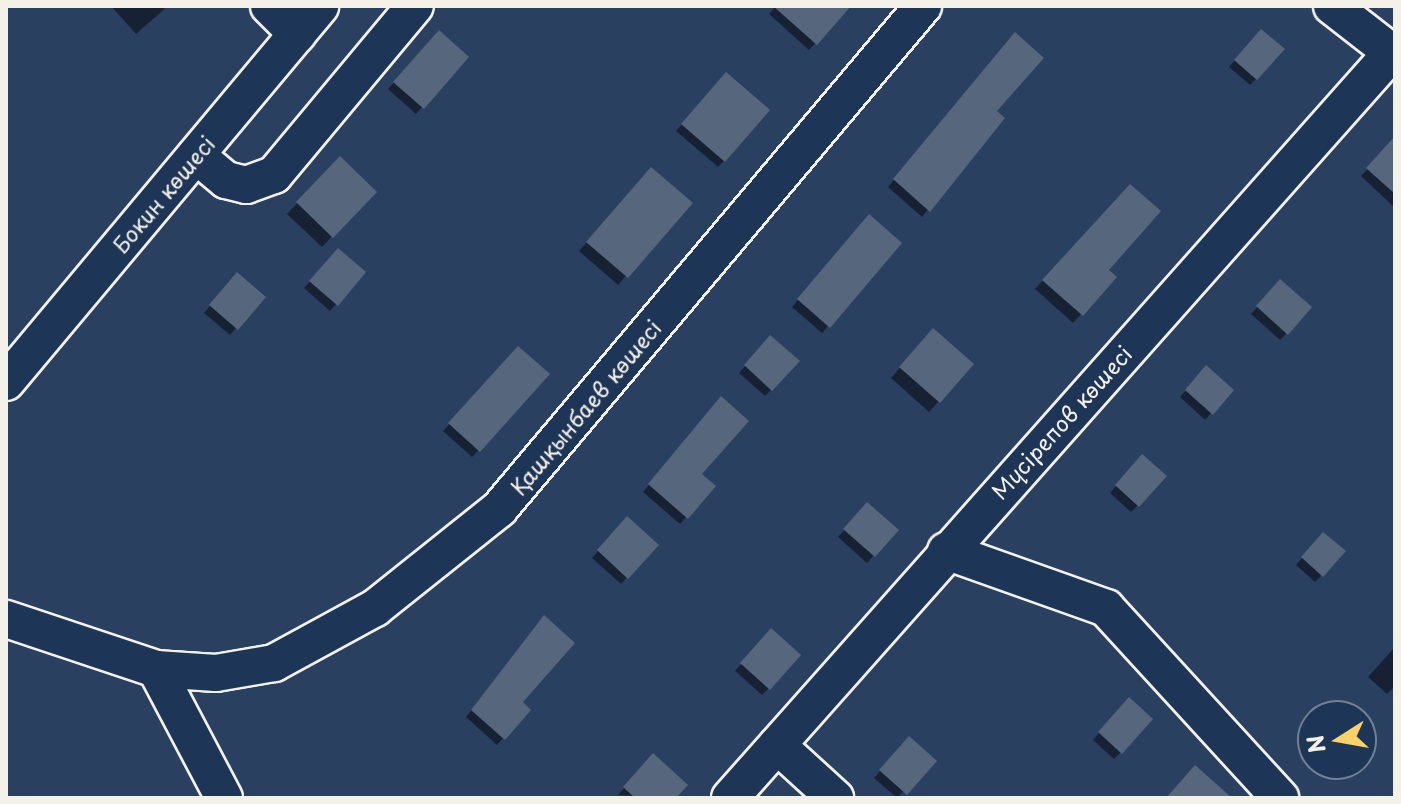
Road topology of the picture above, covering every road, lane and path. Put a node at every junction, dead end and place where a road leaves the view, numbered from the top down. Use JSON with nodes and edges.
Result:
{"nodes":[{"id":1,"x":269,"y":6,"type":"edge"},
{"id":2,"x":320,"y":6,"type":"edge"},
{"id":3,"x":415,"y":6,"type":"edge"},
{"id":4,"x":923,"y":6,"type":"edge"},
{"id":5,"x":1332,"y":6,"type":"edge"},
{"id":6,"x":297,"y":34,"type":"junction"},
{"id":7,"x":1394,"y":52,"type":"edge"},
{"id":8,"x":196,"y":155,"type":"junction"},
{"id":9,"x":6,"y":382,"type":"edge"},
{"id":10,"x":946,"y":551,"type":"junction"},
{"id":11,"x":6,"y":619,"type":"edge"},
{"id":12,"x":156,"y":669,"type":"junction"},
{"id":13,"x":777,"y":745,"type":"junction"},
{"id":14,"x":224,"y":798,"type":"edge"},
{"id":15,"x":730,"y":798,"type":"edge"},
{"id":16,"x":835,"y":798,"type":"edge"},
{"id":17,"x":1280,"y":798,"type":"edge"}],
"edges":[{"from":1,"to":6,"type":"street"},
{"from":2,"to":6,"type":"street","name":"Бокин көшесі"},
{"from":3,"to":8,"type":"street"},
{"from":4,"to":12,"type":"street","name":"Қашқынбаев көшесі"},
{"from":5,"to":7,"type":"street"},
{"from":6,"to":8,"type":"street","name":"Бокин көшесі"},
{"from":7,"to":10,"type":"street","name":"Мүсірепов көшесі"},
{"from":8,"to":9,"type":"street","name":"Бокин көшесі"},
{"from":10,"to":13,"type":"street","name":"Мүсірепов көшесі"},
{"from":10,"to":17,"type":"street"},
{"from":11,"to":12,"type":"street","name":"Қашқынбаев көшесі"},
{"from":12,"to":14,"type":"street"},
{"from":13,"to":15,"type":"street","name":"Мүсірепов көшесі"},
{"from":13,"to":16,"type":"street"}]}
